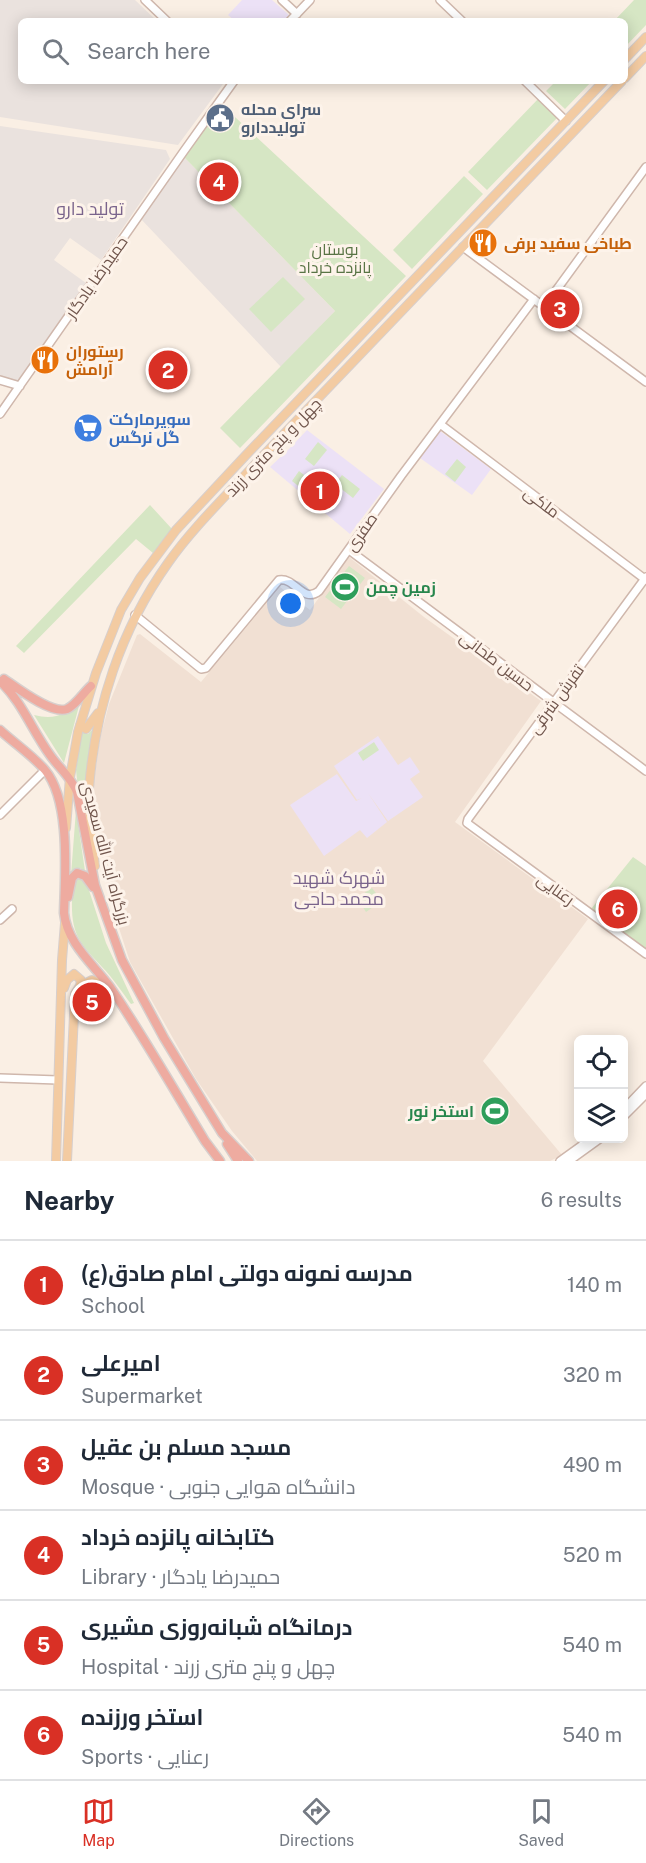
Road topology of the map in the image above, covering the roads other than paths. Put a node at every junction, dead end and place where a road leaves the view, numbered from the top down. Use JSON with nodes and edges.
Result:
{"nodes":[{"id":1,"x":144,"y":0,"type":"edge"},
{"id":2,"x":282,"y":0,"type":"edge"},
{"id":3,"x":310,"y":0,"type":"edge"},
{"id":4,"x":440,"y":0,"type":"edge"},
{"id":5,"x":297,"y":14,"type":"junction"},
{"id":6,"x":164,"y":18,"type":"edge"},
{"id":7,"x":293,"y":18,"type":"edge"},
{"id":8,"x":459,"y":18,"type":"edge"},
{"id":9,"x":646,"y":37,"type":"edge"},
{"id":10,"x":628,"y":56,"type":"edge"},
{"id":11,"x":646,"y":56,"type":"edge"},
{"id":12,"x":628,"y":75,"type":"edge"},
{"id":13,"x":231,"y":84,"type":"edge"},
{"id":14,"x":528,"y":84,"type":"edge"},
{"id":15,"x":601,"y":84,"type":"edge"},
{"id":16,"x":619,"y":84,"type":"edge"},
{"id":17,"x":566,"y":121,"type":"junction"},
{"id":18,"x":646,"y":167,"type":"edge"},
{"id":19,"x":478,"y":213,"type":"junction"},
{"id":20,"x":488,"y":222,"type":"junction"},
{"id":21,"x":453,"y":240,"type":"junction"},
{"id":22,"x":464,"y":247,"type":"junction"},
{"id":23,"x":426,"y":267,"type":"junction"},
{"id":24,"x":433,"y":279,"type":"junction"},
{"id":25,"x":534,"y":299,"type":"junction"},
{"id":26,"x":544,"y":307,"type":"junction"},
{"id":27,"x":645,"y":378,"type":"edge"},
{"id":28,"x":0,"y":380,"type":"edge"},
{"id":29,"x":20,"y":386,"type":"junction"},
{"id":30,"x":0,"y":414,"type":"edge"},
{"id":31,"x":440,"y":424,"type":"junction"},
{"id":32,"x":349,"y":550,"type":"junction"},
{"id":33,"x":645,"y":579,"type":"edge"},
{"id":34,"x":135,"y":615,"type":"junction"},
{"id":35,"x":0,"y":679,"type":"edge"},
{"id":36,"x":91,"y":686,"type":"junction"},
{"id":37,"x":554,"y":703,"type":"junction"},
{"id":38,"x":103,"y":704,"type":"junction"},
{"id":39,"x":80,"y":725,"type":"junction"},
{"id":40,"x":0,"y":730,"type":"edge"},
{"id":41,"x":45,"y":770,"type":"junction"},
{"id":42,"x":646,"y":771,"type":"edge"},
{"id":43,"x":70,"y":777,"type":"junction"},
{"id":44,"x":0,"y":815,"type":"edge"},
{"id":45,"x":467,"y":823,"type":"joint"},
{"id":46,"x":65,"y":842,"type":"junction"},
{"id":47,"x":98,"y":895,"type":"junction"},
{"id":48,"x":12,"y":909,"type":"dead end"},
{"id":49,"x":64,"y":918,"type":"junction"},
{"id":50,"x":0,"y":920,"type":"edge"},
{"id":51,"x":646,"y":954,"type":"edge"},
{"id":52,"x":80,"y":986,"type":"junction"},
{"id":53,"x":109,"y":987,"type":"junction"},
{"id":54,"x":62,"y":1005,"type":"junction"},
{"id":55,"x":0,"y":1078,"type":"edge"},
{"id":56,"x":58,"y":1080,"type":"junction"},
{"id":57,"x":646,"y":1086,"type":"edge"},
{"id":58,"x":646,"y":1094,"type":"edge"},
{"id":59,"x":637,"y":1099,"type":"junction"},
{"id":60,"x":628,"y":1106,"type":"edge"},
{"id":61,"x":628,"y":1111,"type":"edge"},
{"id":62,"x":222,"y":1133,"type":"junction"},
{"id":63,"x":586,"y":1143,"type":"edge"},
{"id":64,"x":593,"y":1143,"type":"edge"},
{"id":65,"x":571,"y":1157,"type":"edge"},
{"id":66,"x":56,"y":1161,"type":"edge"},
{"id":67,"x":67,"y":1161,"type":"edge"},
{"id":68,"x":220,"y":1161,"type":"edge"},
{"id":69,"x":238,"y":1161,"type":"edge"},
{"id":70,"x":249,"y":1161,"type":"edge"},
{"id":71,"x":560,"y":1161,"type":"edge"}],
"edges":[{"from":1,"to":6,"type":"street"},
{"from":2,"to":5,"type":"street"},
{"from":3,"to":5,"type":"street"},
{"from":4,"to":8,"type":"street"},
{"from":5,"to":7,"type":"street"},
{"from":9,"to":10,"type":"main road"},
{"from":11,"to":12,"type":"main road"},
{"from":13,"to":29,"type":"street","name":"حمیدرضا یادگار"},
{"from":14,"to":17,"type":"street"},
{"from":15,"to":17,"type":"main road","name":"چهل و پنج متری زرند"},
{"from":16,"to":20,"type":"main road","name":"چهل و پنج متری زرند"},
{"from":17,"to":19,"type":"main road","name":"چهل و پنج متری زرند"},
{"from":18,"to":26,"type":"street"},
{"from":19,"to":20,"type":"main road"},
{"from":19,"to":21,"type":"main road","name":"چهل و پنج متری زرند"},
{"from":20,"to":22,"type":"main road","name":"چهل و پنج متری زرند"},
{"from":21,"to":22,"type":"main road"},
{"from":21,"to":23,"type":"main road","name":"چهل و پنج متری زرند"},
{"from":22,"to":24,"type":"main road","name":"چهل و پنج متری زرند"},
{"from":22,"to":25,"type":"street"},
{"from":23,"to":24,"type":"main road"},
{"from":23,"to":36,"type":"main road","name":"چهل و پنج متری زرند"},
{"from":24,"to":34,"type":"main road","name":"چهل و پنج متری زرند"},
{"from":25,"to":26,"type":"street"},
{"from":25,"to":31,"type":"street","name":"صفری"},
{"from":26,"to":27,"type":"street"},
{"from":28,"to":29,"type":"street"},
{"from":29,"to":30,"type":"street","name":"حمیدرضا یادگار"},
{"from":31,"to":32,"type":"street","name":"صفری"},
{"from":31,"to":33,"type":"street","name":"ملکی"},
{"from":32,"to":34,"type":"street","name":"صفری"},
{"from":32,"to":37,"type":"street","name":"حسین طحانی"},
{"from":33,"to":37,"type":"street","name":"تفرش شرقی"},
{"from":34,"to":38,"type":"main road","name":"چهل و پنج متری زرند"},
{"from":35,"to":36,"type":"highway"},
{"from":35,"to":43,"type":"highway","name":"بزرگراه آیت الله سعیدی"},
{"from":36,"to":39,"type":"main road","name":"چهل و پنج متری زرند"},
{"from":37,"to":42,"type":"street","name":"حسین طحانی"},
{"from":37,"to":45,"type":"street","name":"تفرش شرقی"},
{"from":38,"to":39,"type":"main road"},
{"from":38,"to":47,"type":"main road","name":"چهل و پنج متری زرند"},
{"from":39,"to":43,"type":"main road","name":"چهل و پنج متری زرند"},
{"from":40,"to":41,"type":"highway","name":"بزرگراه آیت الله سعیدی"},
{"from":41,"to":44,"type":"street"},
{"from":41,"to":46,"type":"highway","name":"بزرگراه آیت الله سعیدی"},
{"from":43,"to":46,"type":"main road","name":"چهل و پنج متری زرند"},
{"from":43,"to":47,"type":"highway","name":"بزرگراه آیت الله سعیدی"},
{"from":45,"to":51,"type":"street","name":"رعنایی"},
{"from":46,"to":49,"type":"highway","name":"بزرگراه آیت الله سعیدی"},
{"from":47,"to":49,"type":"highway"},
{"from":47,"to":62,"type":"highway","name":"بزرگراه آیت الله سعیدی"},
{"from":48,"to":50,"type":"street"},
{"from":49,"to":53,"type":"highway","name":"بزرگراه آیت الله سعیدی"},
{"from":49,"to":54,"type":"main road"},
{"from":52,"to":53,"type":"main road"},
{"from":52,"to":54,"type":"main road"},
{"from":52,"to":67,"type":"main road"},
{"from":53,"to":68,"type":"highway","name":"بزرگراه آیت الله سعیدی"},
{"from":54,"to":56,"type":"main road"},
{"from":55,"to":56,"type":"street"},
{"from":56,"to":66,"type":"main road"},
{"from":57,"to":59,"type":"street"},
{"from":58,"to":59,"type":"street"},
{"from":59,"to":60,"type":"street"},
{"from":59,"to":61,"type":"street"},
{"from":62,"to":69,"type":"highway"},
{"from":62,"to":70,"type":"highway","name":"بزرگراه آیت الله سعیدی"},
{"from":63,"to":65,"type":"street"},
{"from":64,"to":65,"type":"street"},
{"from":65,"to":71,"type":"street"}]}
